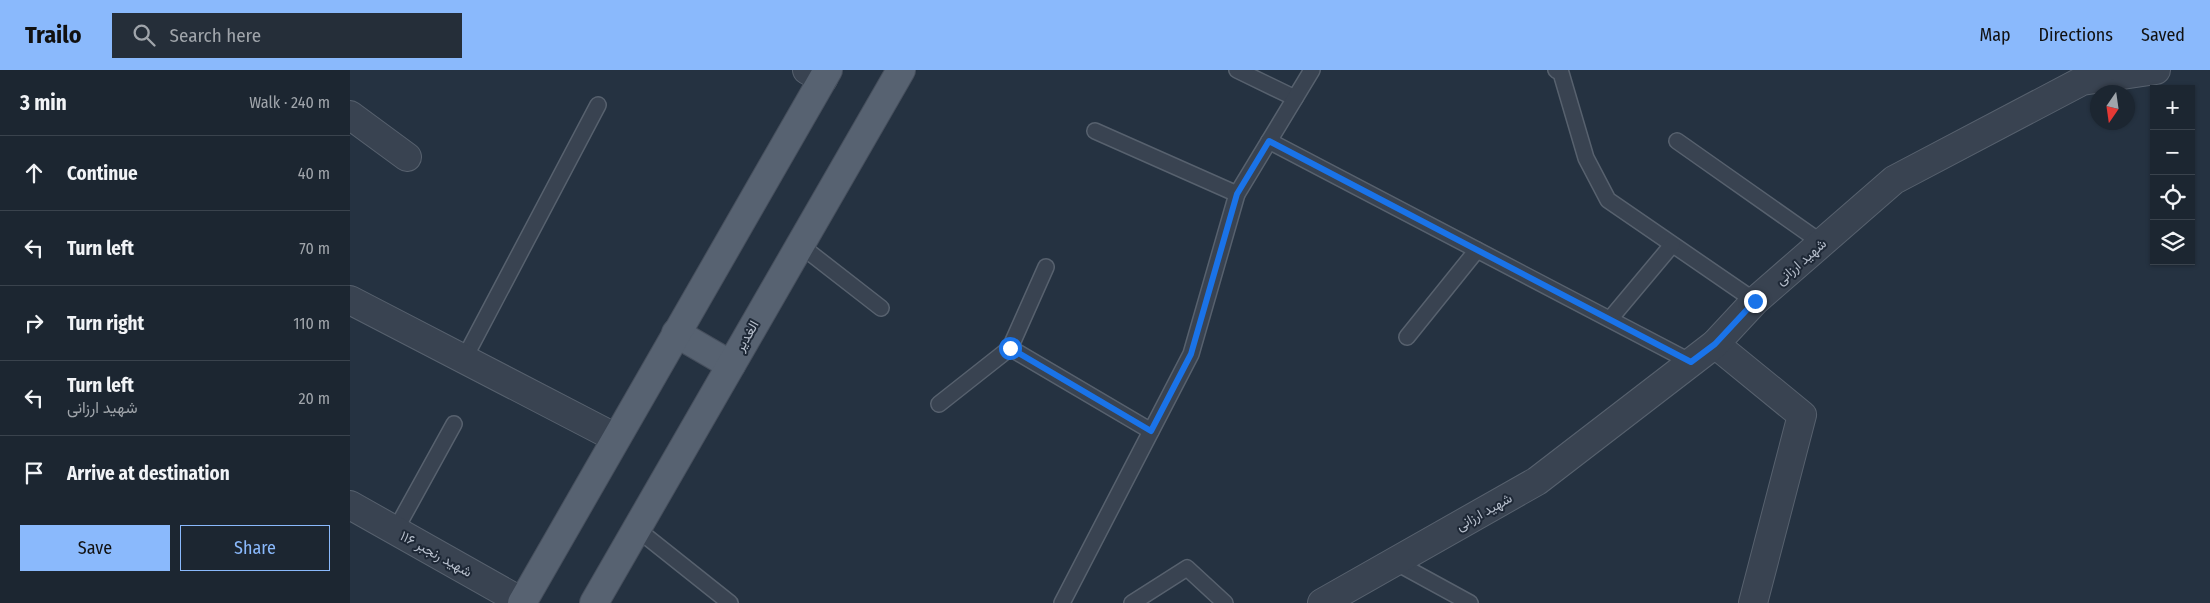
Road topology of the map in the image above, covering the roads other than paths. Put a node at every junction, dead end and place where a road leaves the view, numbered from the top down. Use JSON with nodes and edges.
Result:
{"nodes":[{"id":1,"x":901,"y":70,"type":"edge"},
{"id":2,"x":1237,"y":70,"type":"edge"},
{"id":3,"x":1312,"y":70,"type":"edge"},
{"id":4,"x":2156,"y":70,"type":"edge"},
{"id":5,"x":1560,"y":71,"type":"edge"},
{"id":6,"x":819,"y":73,"type":"edge"},
{"id":7,"x":2082,"y":75,"type":"edge"},
{"id":8,"x":1295,"y":98,"type":"junction"},
{"id":9,"x":598,"y":105,"type":"dead end"},
{"id":10,"x":350,"y":115,"type":"edge"},
{"id":11,"x":1095,"y":131,"type":"dead end"},
{"id":12,"x":1269,"y":141,"type":"junction"},
{"id":13,"x":1677,"y":141,"type":"dead end"},
{"id":14,"x":407,"y":156,"type":"dead end"},
{"id":15,"x":1237,"y":194,"type":"junction"},
{"id":16,"x":1822,"y":243,"type":"junction"},
{"id":17,"x":800,"y":245,"type":"junction"},
{"id":18,"x":1672,"y":245,"type":"junction"},
{"id":19,"x":1477,"y":250,"type":"junction"},
{"id":20,"x":1046,"y":267,"type":"dead end"},
{"id":21,"x":350,"y":300,"type":"edge"},
{"id":22,"x":1755,"y":301,"type":"junction"},
{"id":23,"x":881,"y":308,"type":"dead end"},
{"id":24,"x":1610,"y":319,"type":"junction"},
{"id":25,"x":676,"y":333,"type":"junction"},
{"id":26,"x":1407,"y":337,"type":"dead end"},
{"id":27,"x":1715,"y":344,"type":"junction"},
{"id":28,"x":1010,"y":348,"type":"junction"},
{"id":29,"x":464,"y":359,"type":"junction"},
{"id":30,"x":1691,"y":362,"type":"junction"},
{"id":31,"x":731,"y":364,"type":"junction"},
{"id":32,"x":938,"y":404,"type":"dead end"},
{"id":33,"x":454,"y":424,"type":"dead end"},
{"id":34,"x":1151,"y":431,"type":"junction"},
{"id":35,"x":616,"y":438,"type":"junction"},
{"id":36,"x":350,"y":506,"type":"edge"},
{"id":37,"x":637,"y":529,"type":"junction"},
{"id":38,"x":395,"y":531,"type":"junction"},
{"id":39,"x":1395,"y":562,"type":"junction"},
{"id":40,"x":522,"y":602,"type":"edge"},
{"id":41,"x":594,"y":603,"type":"edge"},
{"id":42,"x":730,"y":603,"type":"edge"},
{"id":43,"x":1062,"y":603,"type":"edge"},
{"id":44,"x":1132,"y":603,"type":"edge"},
{"id":45,"x":1225,"y":603,"type":"edge"},
{"id":46,"x":1322,"y":603,"type":"edge"},
{"id":47,"x":1470,"y":603,"type":"edge"},
{"id":48,"x":1752,"y":603,"type":"edge"}],
"edges":[{"from":1,"to":17,"type":"main road","name":"الغدیر"},
{"from":2,"to":8,"type":"lane"},
{"from":3,"to":8,"type":"lane"},
{"from":4,"to":7,"type":"street","name":"شهید ارزانی"},
{"from":5,"to":18,"type":"lane"},
{"from":6,"to":25,"type":"main road"},
{"from":7,"to":16,"type":"street","name":"شهید ارزانی"},
{"from":8,"to":12,"type":"lane"},
{"from":9,"to":29,"type":"lane"},
{"from":10,"to":14,"type":"street"},
{"from":11,"to":15,"type":"lane"},
{"from":12,"to":15,"type":"lane"},
{"from":12,"to":19,"type":"lane"},
{"from":13,"to":16,"type":"lane"},
{"from":15,"to":34,"type":"lane"},
{"from":16,"to":22,"type":"street","name":"شهید ارزانی"},
{"from":17,"to":23,"type":"lane"},
{"from":17,"to":31,"type":"main road","name":"الغدیر"},
{"from":18,"to":22,"type":"lane"},
{"from":18,"to":24,"type":"lane"},
{"from":19,"to":24,"type":"lane"},
{"from":19,"to":26,"type":"lane"},
{"from":20,"to":28,"type":"lane"},
{"from":21,"to":29,"type":"street"},
{"from":22,"to":27,"type":"street","name":"شهید ارزانی"},
{"from":24,"to":30,"type":"lane"},
{"from":25,"to":31,"type":"main road"},
{"from":25,"to":35,"type":"main road"},
{"from":27,"to":30,"type":"street","name":"شهید ارزانی"},
{"from":27,"to":48,"type":"street"},
{"from":28,"to":32,"type":"lane"},
{"from":28,"to":34,"type":"lane"},
{"from":29,"to":35,"type":"street"},
{"from":30,"to":39,"type":"street","name":"شهید ارزانی"},
{"from":31,"to":37,"type":"main road","name":"الغدیر"},
{"from":33,"to":38,"type":"lane"},
{"from":34,"to":43,"type":"lane"},
{"from":35,"to":40,"type":"main road"},
{"from":36,"to":38,"type":"street","name":"شهید رنجبر ۱۱۶"},
{"from":37,"to":41,"type":"main road","name":"الغدیر"},
{"from":37,"to":42,"type":"lane"},
{"from":38,"to":40,"type":"street","name":"شهید رنجبر ۱۱۶"},
{"from":39,"to":46,"type":"street","name":"شهید ارزانی"},
{"from":39,"to":47,"type":"lane"},
{"from":44,"to":45,"type":"lane"}]}
